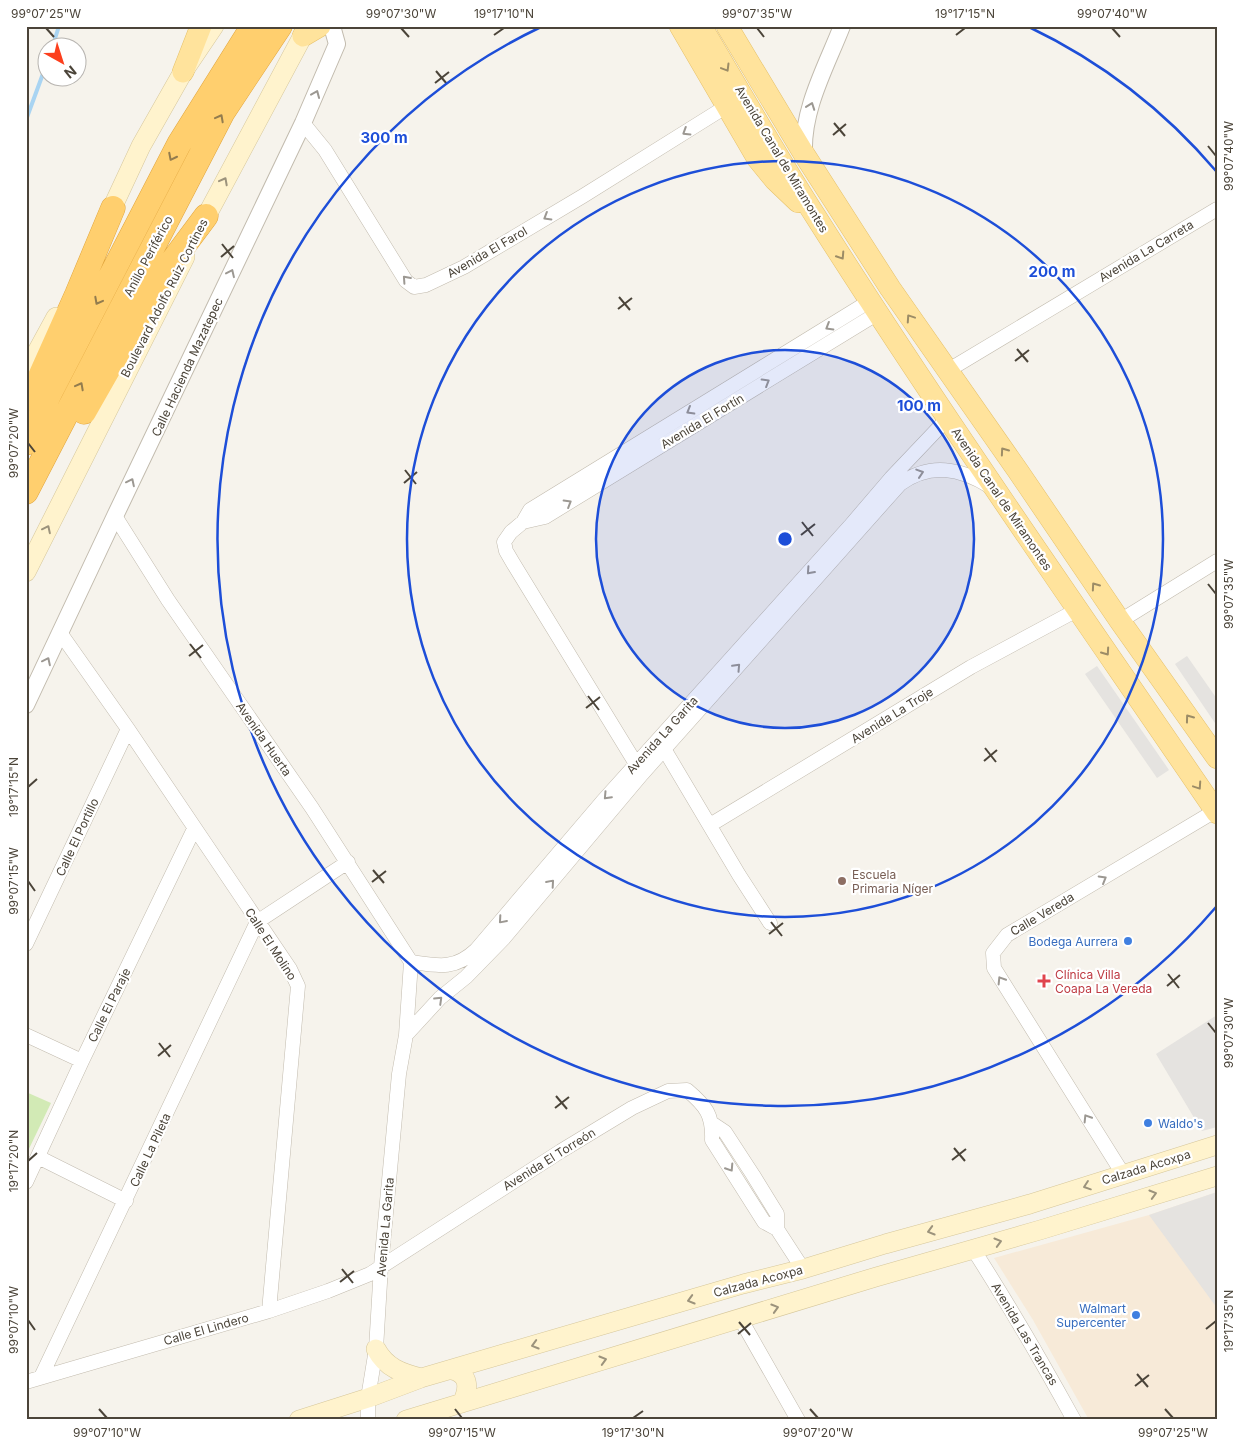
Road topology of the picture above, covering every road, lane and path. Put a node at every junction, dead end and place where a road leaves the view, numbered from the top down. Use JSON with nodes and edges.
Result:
{"nodes":[{"id":1,"x":200,"y":26,"type":"edge"},
{"id":2,"x":214,"y":26,"type":"edge"},
{"id":3,"x":253,"y":26,"type":"edge"},
{"id":4,"x":280,"y":26,"type":"edge"},
{"id":5,"x":332,"y":26,"type":"edge"},
{"id":6,"x":680,"y":26,"type":"edge"},
{"id":7,"x":701,"y":26,"type":"edge"},
{"id":8,"x":727,"y":26,"type":"edge"},
{"id":9,"x":842,"y":26,"type":"edge"},
{"id":10,"x":310,"y":29,"type":"edge"},
{"id":11,"x":183,"y":72,"type":"junction"},
{"id":12,"x":727,"y":106,"type":"junction"},
{"id":13,"x":303,"y":123,"type":"junction"},
{"id":14,"x":804,"y":154,"type":"junction"},
{"id":15,"x":113,"y":208,"type":"junction"},
{"id":16,"x":1217,"y":209,"type":"edge"},
{"id":17,"x":814,"y":215,"type":"junction"},
{"id":18,"x":206,"y":216,"type":"junction"},
{"id":19,"x":874,"y":307,"type":"junction"},
{"id":20,"x":947,"y":371,"type":"junction"},
{"id":21,"x":26,"y":372,"type":"edge"},
{"id":22,"x":26,"y":408,"type":"edge"},
{"id":23,"x":948,"y":418,"type":"junction"},
{"id":24,"x":26,"y":443,"type":"edge"},
{"id":25,"x":26,"y":492,"type":"edge"},
{"id":26,"x":998,"y":492,"type":"junction"},
{"id":27,"x":26,"y":504,"type":"edge"},
{"id":28,"x":115,"y":516,"type":"junction"},
{"id":29,"x":1217,"y":561,"type":"edge"},
{"id":30,"x":26,"y":572,"type":"edge"},
{"id":31,"x":1077,"y":610,"type":"junction"},
{"id":32,"x":1120,"y":621,"type":"junction"},
{"id":33,"x":61,"y":634,"type":"junction"},
{"id":34,"x":26,"y":705,"type":"edge"},
{"id":35,"x":128,"y":729,"type":"junction"},
{"id":36,"x":661,"y":744,"type":"junction"},
{"id":37,"x":1217,"y":758,"type":"edge"},
{"id":38,"x":639,"y":770,"type":"junction"},
{"id":39,"x":1216,"y":812,"type":"edge"},
{"id":40,"x":710,"y":825,"type":"junction"},
{"id":41,"x":194,"y":829,"type":"junction"},
{"id":42,"x":348,"y":862,"type":"junction"},
{"id":43,"x":31,"y":920,"type":"edge"},
{"id":44,"x":257,"y":922,"type":"junction"},
{"id":45,"x":770,"y":923,"type":"dead end"},
{"id":46,"x":26,"y":944,"type":"edge"},
{"id":47,"x":412,"y":962,"type":"junction"},
{"id":48,"x":26,"y":1035,"type":"edge"},
{"id":49,"x":406,"y":1035,"type":"junction"},
{"id":50,"x":82,"y":1061,"type":"junction"},
{"id":51,"x":1217,"y":1145,"type":"edge"},
{"id":52,"x":38,"y":1157,"type":"junction"},
{"id":53,"x":1123,"y":1174,"type":"junction"},
{"id":54,"x":1217,"y":1176,"type":"edge"},
{"id":55,"x":26,"y":1182,"type":"edge"},
{"id":56,"x":1051,"y":1198,"type":"junction"},
{"id":57,"x":126,"y":1201,"type":"junction"},
{"id":58,"x":1030,"y":1204,"type":"junction"},
{"id":59,"x":1058,"y":1224,"type":"junction"},
{"id":60,"x":1040,"y":1230,"type":"junction"},
{"id":61,"x":877,"y":1246,"type":"junction"},
{"id":62,"x":973,"y":1249,"type":"junction"},
{"id":63,"x":381,"y":1266,"type":"junction"},
{"id":64,"x":803,"y":1269,"type":"junction"},
{"id":65,"x":885,"y":1274,"type":"junction"},
{"id":66,"x":269,"y":1311,"type":"junction"},
{"id":67,"x":740,"y":1318,"type":"junction"},
{"id":68,"x":376,"y":1349,"type":"junction"},
{"id":69,"x":470,"y":1365,"type":"junction"},
{"id":70,"x":452,"y":1370,"type":"junction"},
{"id":71,"x":41,"y":1377,"type":"junction"},
{"id":72,"x":421,"y":1378,"type":"junction"},
{"id":73,"x":26,"y":1382,"type":"edge"},
{"id":74,"x":482,"y":1396,"type":"junction"},
{"id":75,"x":368,"y":1398,"type":"junction"},
{"id":76,"x":462,"y":1403,"type":"junction"},
{"id":77,"x":299,"y":1420,"type":"edge"},
{"id":78,"x":368,"y":1420,"type":"edge"},
{"id":79,"x":406,"y":1420,"type":"edge"},
{"id":80,"x":798,"y":1420,"type":"edge"},
{"id":81,"x":1074,"y":1420,"type":"edge"}],
"edges":[{"from":1,"to":11,"type":"main road"},
{"from":2,"to":11,"type":"main road"},
{"from":3,"to":24,"type":"highway","name":"Anillo Periférico","one_way":true},
{"from":25,"to":4,"type":"highway","name":"Anillo Periférico","one_way":true},
{"from":13,"to":5,"type":"street","name":"Calle Hacienda Mazatepec","one_way":true},
{"from":6,"to":12,"type":"main road"},
{"from":7,"to":17,"type":"main road","name":"Avenida Canal de Miramontes","one_way":true},
{"from":8,"to":14,"type":"main road","name":"Avenida Canal de Miramontes"},
{"from":14,"to":9,"type":"street","one_way":true},
{"from":18,"to":10,"type":"main road","name":"Boulevard Adolfo Ruiz Cortines","one_way":true},
{"from":11,"to":15,"type":"main road"},
{"from":12,"to":13,"type":"street","name":"Avenida El Farol","one_way":true},
{"from":12,"to":17,"type":"main road"},
{"from":28,"to":13,"type":"street","name":"Calle Hacienda Mazatepec","one_way":true},
{"from":20,"to":14,"type":"main road","name":"Avenida Canal de Miramontes","one_way":true},
{"from":15,"to":21,"type":"main road"},
{"from":15,"to":22,"type":"highway"},
{"from":16,"to":20,"type":"street","name":"Avenida La Carreta"},
{"from":17,"to":19,"type":"main road","name":"Avenida Canal de Miramontes","one_way":true},
{"from":18,"to":27,"type":"highway"},
{"from":30,"to":18,"type":"main road","name":"Boulevard Adolfo Ruiz Cortines","one_way":true},
{"from":19,"to":23,"type":"main road","name":"Avenida Canal de Miramontes"},
{"from":19,"to":38,"type":"street","name":"Avenida El Fortín"},
{"from":32,"to":20,"type":"main road","name":"Avenida Canal de Miramontes","one_way":true},
{"from":23,"to":26,"type":"main road","name":"Avenida Canal de Miramontes"},
{"from":23,"to":36,"type":"street","name":"Avenida La Garita","one_way":true},
{"from":26,"to":31,"type":"main road","name":"Avenida Canal de Miramontes"},
{"from":36,"to":26,"type":"street","name":"Avenida La Garita","one_way":true},
{"from":28,"to":33,"type":"street","name":"Calle Hacienda Mazatepec"},
{"from":28,"to":42,"type":"street","name":"Avenida Huerta"},
{"from":29,"to":32,"type":"street"},
{"from":31,"to":39,"type":"main road","name":"Avenida Canal de Miramontes","one_way":true},
{"from":31,"to":40,"type":"street","name":"Avenida La Troje"},
{"from":37,"to":32,"type":"main road","name":"Avenida Canal de Miramontes","one_way":true},
{"from":34,"to":33,"type":"street","name":"Calle Hacienda Mazatepec","one_way":true},
{"from":33,"to":35,"type":"street","name":"Calle El Molino"},
{"from":35,"to":41,"type":"street","name":"Calle El Molino"},
{"from":35,"to":43,"type":"street","name":"Calle El Portillo"},
{"from":36,"to":38,"type":"street","name":"Avenida La Garita"},
{"from":36,"to":40,"type":"street"},
{"from":38,"to":47,"type":"street","name":"Avenida La Garita","one_way":true},
{"from":49,"to":38,"type":"street","name":"Avenida La Garita","one_way":true},
{"from":53,"to":39,"type":"street","name":"Calle Vereda","one_way":true},
{"from":40,"to":45,"type":"street"},
{"from":41,"to":44,"type":"street","name":"Calle El Molino"},
{"from":41,"to":50,"type":"street","name":"Calle El Paraje"},
{"from":42,"to":44,"type":"street"},
{"from":42,"to":47,"type":"street","name":"Avenida Huerta"},
{"from":43,"to":46,"type":"street","name":"Calle El Portillo"},
{"from":44,"to":57,"type":"street","name":"Calle La Pileta"},
{"from":44,"to":66,"type":"street","name":"Calle El Molino"},
{"from":47,"to":49,"type":"street","name":"Avenida La Garita"},
{"from":48,"to":50,"type":"street"},
{"from":49,"to":63,"type":"street","name":"Avenida La Garita"},
{"from":50,"to":52,"type":"street","name":"Calle El Paraje"},
{"from":51,"to":53,"type":"main road","name":"Calzada Acoxpa"},
{"from":52,"to":55,"type":"street","name":"Calle El Paraje"},
{"from":52,"to":57,"type":"street"},
{"from":53,"to":56,"type":"main road","name":"Calzada Acoxpa","one_way":true},
{"from":59,"to":54,"type":"main road","one_way":true},
{"from":56,"to":58,"type":"main road","name":"Calzada Acoxpa"},
{"from":56,"to":59,"type":"main road"},
{"from":57,"to":71,"type":"street","name":"Calle La Pileta"},
{"from":58,"to":60,"type":"main road"},
{"from":58,"to":61,"type":"main road","name":"Calzada Acoxpa","one_way":true},
{"from":59,"to":60,"type":"main road"},
{"from":62,"to":60,"type":"main road","one_way":true},
{"from":61,"to":64,"type":"main road","name":"Calzada Acoxpa"},
{"from":61,"to":65,"type":"main road"},
{"from":62,"to":65,"type":"main road"},
{"from":62,"to":81,"type":"street","name":"Avenida Las Trancas"},
{"from":63,"to":64,"type":"street","name":"Avenida El Torreón"},
{"from":63,"to":66,"type":"street","name":"Calle El Lindero"},
{"from":63,"to":68,"type":"street","name":"Avenida La Garita"},
{"from":64,"to":69,"type":"main road","name":"Calzada Acoxpa","one_way":true},
{"from":67,"to":65,"type":"main road","one_way":true},
{"from":66,"to":71,"type":"street","name":"Calle El Lindero"},
{"from":74,"to":67,"type":"main road","one_way":true},
{"from":67,"to":80,"type":"street"},
{"from":68,"to":72,"type":"main road"},
{"from":68,"to":75,"type":"street","name":"Avenida La Garita"},
{"from":69,"to":70,"type":"main road","name":"Calzada Acoxpa"},
{"from":69,"to":74,"type":"main road"},
{"from":70,"to":72,"type":"main road","name":"Calzada Acoxpa"},
{"from":70,"to":76,"type":"main road"},
{"from":71,"to":73,"type":"street","name":"Calle El Lindero"},
{"from":72,"to":75,"type":"main road","name":"Calzada Acoxpa"},
{"from":74,"to":76,"type":"main road"},
{"from":75,"to":77,"type":"main road","name":"Calzada Acoxpa"},
{"from":75,"to":78,"type":"street","name":"Avenida La Garita"},
{"from":76,"to":79,"type":"main road"}]}
